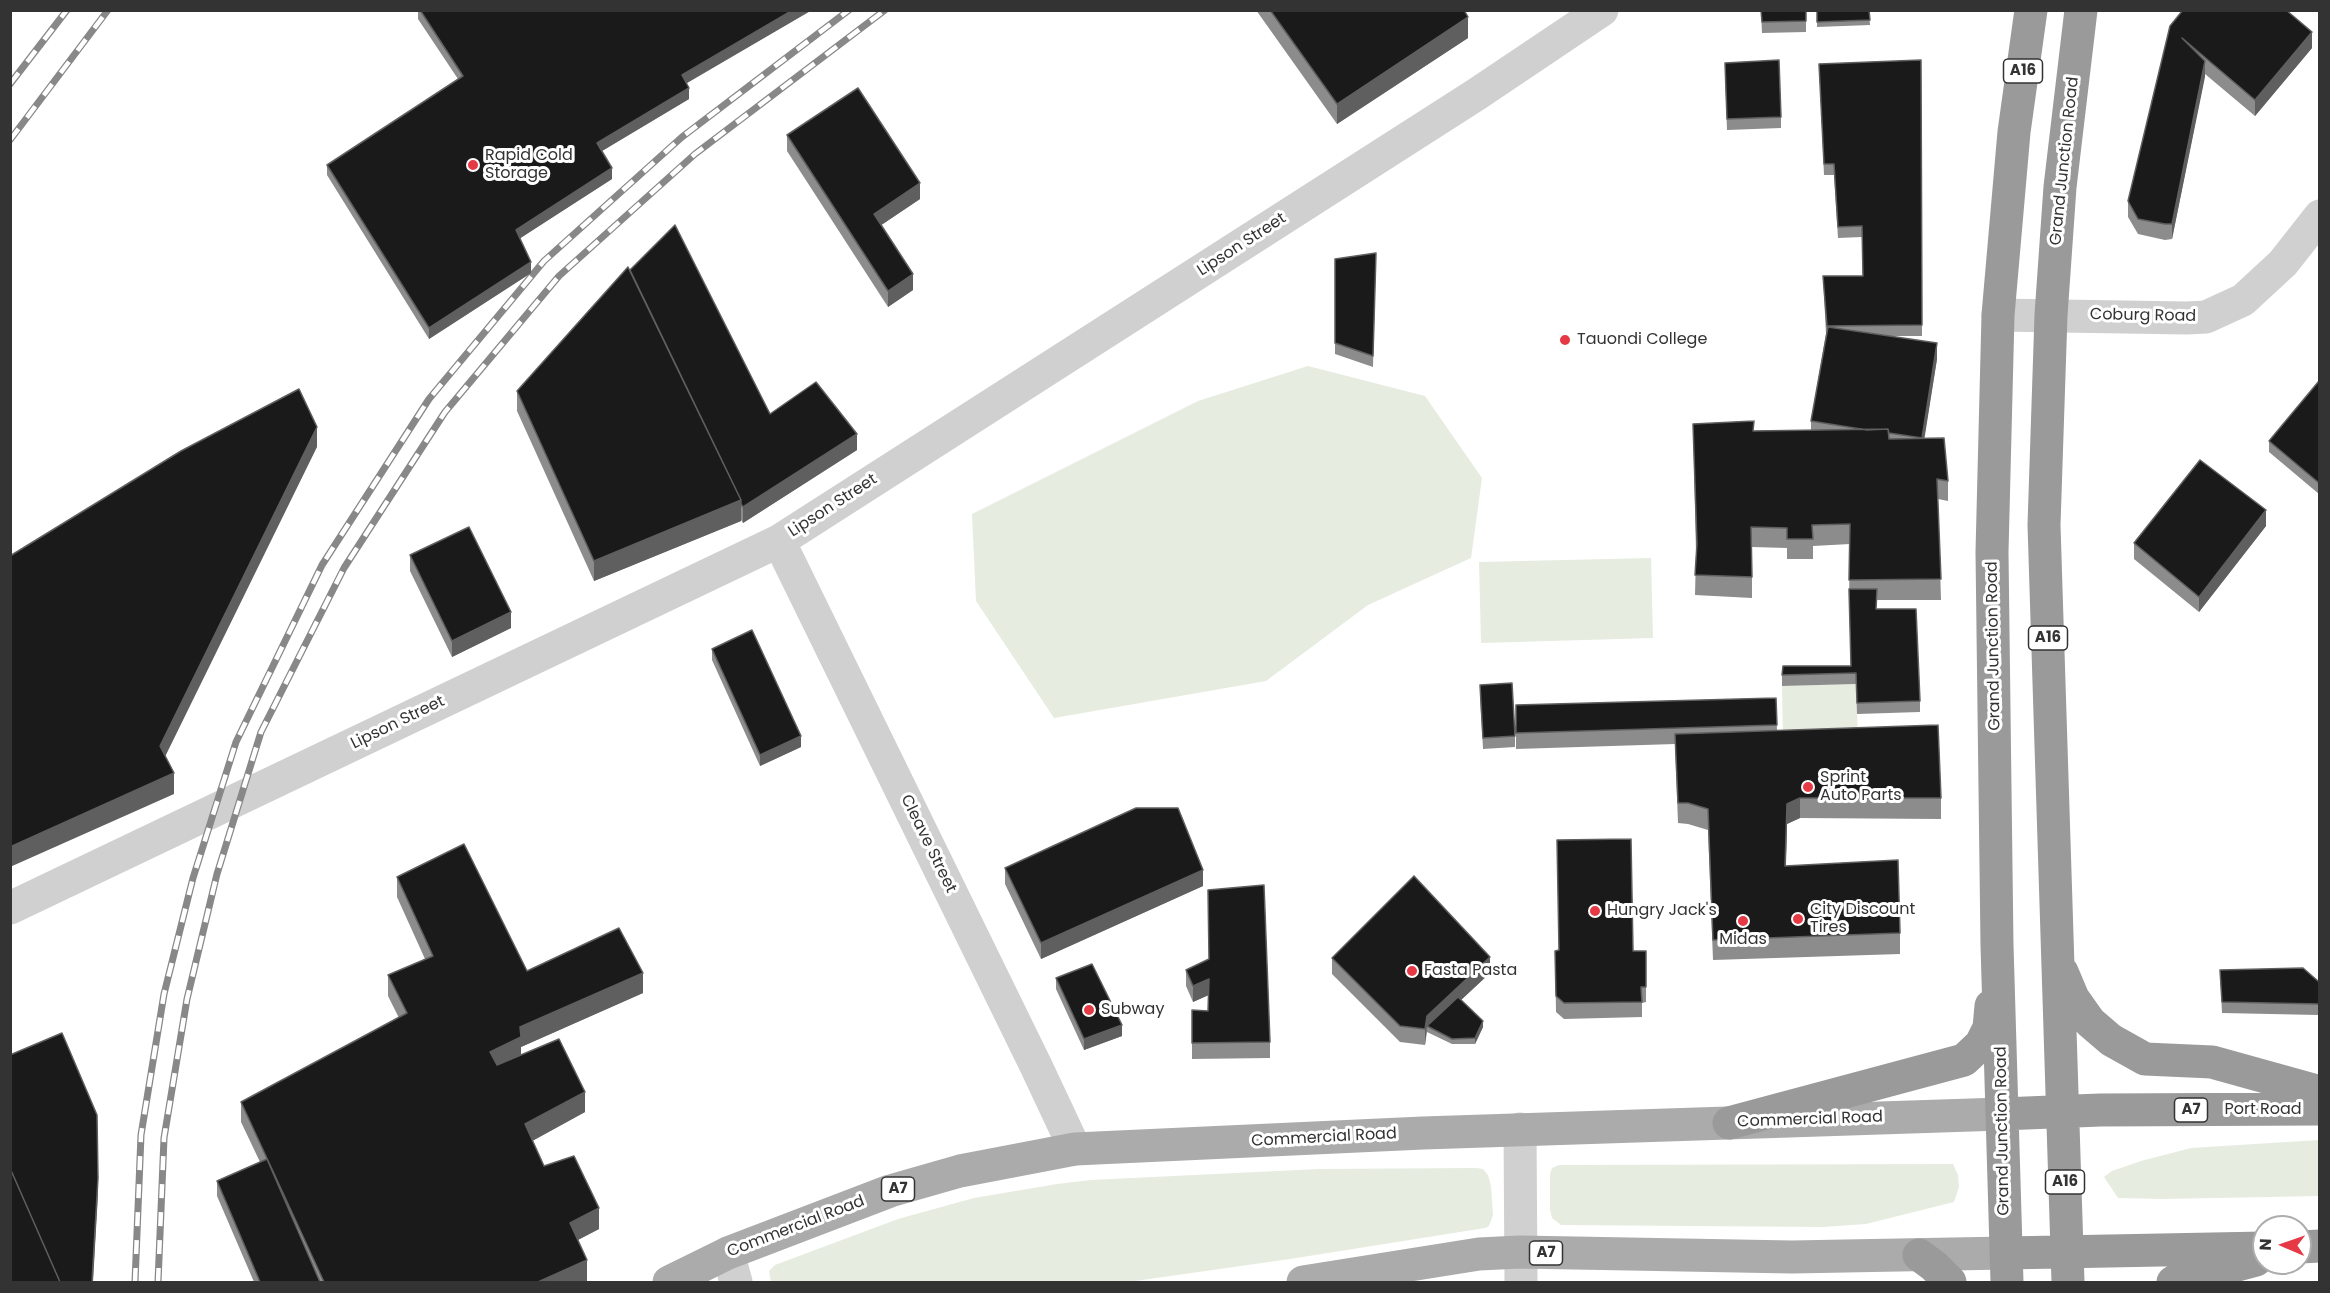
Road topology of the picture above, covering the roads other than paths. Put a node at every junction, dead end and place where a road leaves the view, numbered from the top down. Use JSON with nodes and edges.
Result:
{"nodes":[{"id":1,"x":1602,"y":10,"type":"edge"},
{"id":2,"x":2031,"y":10,"type":"edge"},
{"id":3,"x":2081,"y":10,"type":"edge"},
{"id":4,"x":2319,"y":216,"type":"edge"},
{"id":5,"x":1998,"y":315,"type":"junction"},
{"id":6,"x":2051,"y":315,"type":"junction"},
{"id":7,"x":779,"y":541,"type":"junction"},
{"id":8,"x":10,"y":908,"type":"edge"},
{"id":9,"x":1998,"y":945,"type":"junction"},
{"id":10,"x":2058,"y":962,"type":"junction"},
{"id":11,"x":2319,"y":1092,"type":"edge"},
{"id":12,"x":2319,"y":1109,"type":"edge"},
{"id":13,"x":2063,"y":1112,"type":"junction"},
{"id":14,"x":2002,"y":1114,"type":"junction"},
{"id":15,"x":1729,"y":1123,"type":"junction"},
{"id":16,"x":1520,"y":1129,"type":"junction"},
{"id":17,"x":1075,"y":1149,"type":"junction"},
{"id":18,"x":2252,"y":1249,"type":"edge"},
{"id":19,"x":1919,"y":1255,"type":"junction"},
{"id":20,"x":2252,"y":1261,"type":"edge"},
{"id":21,"x":1520,"y":1267,"type":"edge"},
{"id":22,"x":2068,"y":1267,"type":"edge"},
{"id":23,"x":732,"y":1268,"type":"edge"},
{"id":24,"x":2006,"y":1268,"type":"edge"},
{"id":25,"x":669,"y":1282,"type":"edge"},
{"id":26,"x":1303,"y":1282,"type":"edge"},
{"id":27,"x":1950,"y":1282,"type":"edge"},
{"id":28,"x":2174,"y":1282,"type":"edge"}],
"edges":[{"from":1,"to":7,"type":"street","name":"Lipson Street"},
{"from":2,"to":5,"type":"highway","name":"Grand Junction Road","number":"A16"},
{"from":3,"to":6,"type":"highway","name":"Grand Junction Road","number":"A16"},
{"from":4,"to":6,"type":"street","name":"Coburg Road"},
{"from":5,"to":6,"type":"street","name":"Coburg Road"},
{"from":5,"to":9,"type":"highway","name":"Grand Junction Road","number":"A16"},
{"from":6,"to":10,"type":"highway","name":"Grand Junction Road","number":"A16"},
{"from":7,"to":8,"type":"street","name":"Lipson Street"},
{"from":7,"to":17,"type":"street","name":"Cleave Street"},
{"from":9,"to":14,"type":"highway","name":"Grand Junction Road","number":"A16"},
{"from":9,"to":15,"type":"highway"},
{"from":10,"to":11,"type":"highway"},
{"from":10,"to":13,"type":"highway","name":"Grand Junction Road","number":"A16"},
{"from":12,"to":13,"type":"highway","name":"Port Road","number":"A7"},
{"from":13,"to":14,"type":"highway","number":"A7"},
{"from":13,"to":22,"type":"highway","name":"Grand Junction Road","number":"A16"},
{"from":14,"to":15,"type":"main road","name":"Commercial Road","number":"A7"},
{"from":14,"to":24,"type":"highway","name":"Grand Junction Road","number":"A16"},
{"from":15,"to":16,"type":"main road","name":"Commercial Road","number":"A7"},
{"from":16,"to":17,"type":"main road","name":"Commercial Road","number":"A7"},
{"from":16,"to":21,"type":"street"},
{"from":17,"to":23,"type":"main road","name":"Commercial Road","number":"A7"},
{"from":18,"to":22,"type":"highway","number":"A7"},
{"from":19,"to":21,"type":"main road","number":"A7"},
{"from":19,"to":24,"type":"main road","number":"A7"},
{"from":19,"to":27,"type":"highway"},
{"from":20,"to":28,"type":"highway"},
{"from":21,"to":26,"type":"main road","number":"A7"},
{"from":22,"to":24,"type":"highway","number":"A7"},
{"from":23,"to":25,"type":"main road","name":"Commercial Road","number":"A7"}]}
